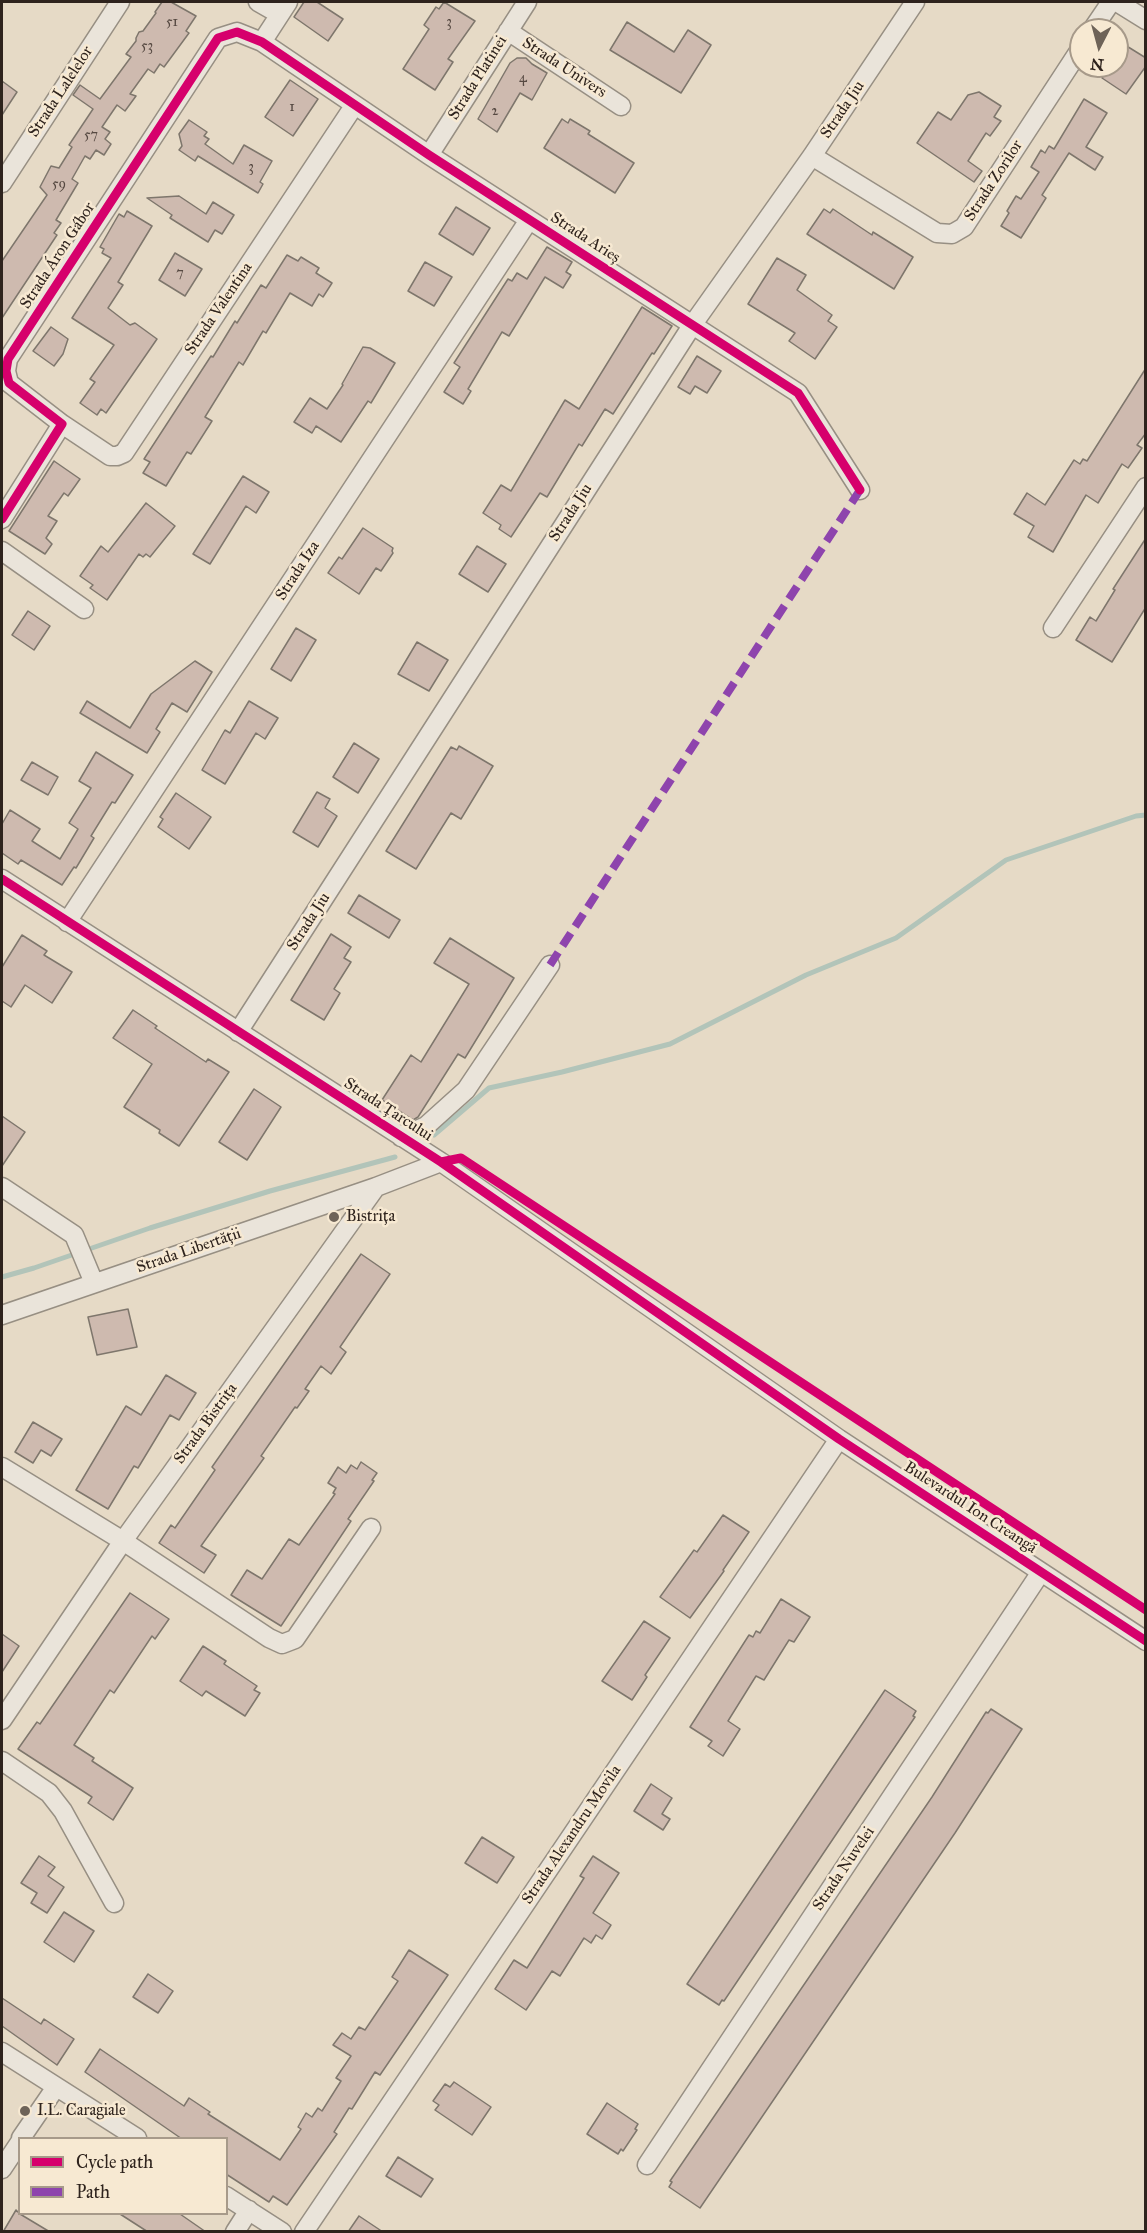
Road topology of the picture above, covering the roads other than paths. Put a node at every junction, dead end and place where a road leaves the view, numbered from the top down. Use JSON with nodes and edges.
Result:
{"nodes":[{"id":1,"x":120,"y":2,"type":"edge"},
{"id":2,"x":258,"y":2,"type":"edge"},
{"id":3,"x":527,"y":2,"type":"edge"},
{"id":4,"x":915,"y":2,"type":"edge"},
{"id":5,"x":1111,"y":2,"type":"edge"},
{"id":6,"x":1117,"y":2,"type":"edge"},
{"id":7,"x":284,"y":8,"type":"edge"},
{"id":8,"x":1100,"y":18,"type":"edge"},
{"id":9,"x":1146,"y":20,"type":"edge"},
{"id":10,"x":508,"y":31,"type":"junction"},
{"id":11,"x":262,"y":42,"type":"junction"},
{"id":12,"x":1069,"y":66,"type":"edge"},
{"id":13,"x":354,"y":106,"type":"junction"},
{"id":14,"x":621,"y":106,"type":"dead end"},
{"id":15,"x":429,"y":155,"type":"junction"},
{"id":16,"x":812,"y":156,"type":"junction"},
{"id":17,"x":2,"y":183,"type":"edge"},
{"id":18,"x":529,"y":220,"type":"junction"},
{"id":19,"x":693,"y":324,"type":"junction"},
{"id":20,"x":62,"y":424,"type":"junction"},
{"id":21,"x":1146,"y":487,"type":"edge"},
{"id":22,"x":860,"y":490,"type":"dead end"},
{"id":23,"x":2,"y":519,"type":"edge"},
{"id":24,"x":2,"y":551,"type":"edge"},
{"id":25,"x":84,"y":609,"type":"dead end"},
{"id":26,"x":1053,"y":628,"type":"dead end"},
{"id":27,"x":2,"y":879,"type":"edge"},
{"id":28,"x":67,"y":922,"type":"junction"},
{"id":29,"x":550,"y":965,"type":"dead end"},
{"id":30,"x":238,"y":1032,"type":"junction"},
{"id":31,"x":401,"y":1137,"type":"junction"},
{"id":32,"x":441,"y":1162,"type":"junction"},
{"id":33,"x":2,"y":1186,"type":"edge"},
{"id":34,"x":376,"y":1187,"type":"junction"},
{"id":35,"x":94,"y":1283,"type":"junction"},
{"id":36,"x":2,"y":1315,"type":"edge"},
{"id":37,"x":839,"y":1439,"type":"junction"},
{"id":38,"x":2,"y":1467,"type":"edge"},
{"id":39,"x":371,"y":1527,"type":"dead end"},
{"id":40,"x":123,"y":1540,"type":"junction"},
{"id":41,"x":1041,"y":1572,"type":"junction"},
{"id":42,"x":1146,"y":1641,"type":"edge"},
{"id":43,"x":2,"y":1720,"type":"edge"},
{"id":44,"x":2,"y":1761,"type":"edge"},
{"id":45,"x":114,"y":1903,"type":"dead end"},
{"id":46,"x":2,"y":2052,"type":"edge"},
{"id":47,"x":56,"y":2086,"type":"junction"},
{"id":48,"x":22,"y":2137,"type":"edge"},
{"id":49,"x":134,"y":2137,"type":"edge"},
{"id":50,"x":18,"y":2143,"type":"edge"},
{"id":51,"x":647,"y":2165,"type":"dead end"},
{"id":52,"x":2,"y":2169,"type":"edge"},
{"id":53,"x":228,"y":2197,"type":"edge"},
{"id":54,"x":249,"y":2210,"type":"junction"},
{"id":55,"x":235,"y":2232,"type":"edge"},
{"id":56,"x":282,"y":2232,"type":"edge"},
{"id":57,"x":304,"y":2232,"type":"edge"}],
"edges":[{"from":1,"to":17,"type":"street","name":"Strada Lalelelor"},
{"from":2,"to":7,"type":"street"},
{"from":3,"to":10,"type":"street","name":"Strada Platinei"},
{"from":4,"to":16,"type":"street","name":"Strada Jiu"},
{"from":5,"to":8,"type":"street"},
{"from":6,"to":9,"type":"street"},
{"from":7,"to":11,"type":"street"},
{"from":10,"to":14,"type":"street","name":"Strada Univers"},
{"from":10,"to":15,"type":"street","name":"Strada Platinei"},
{"from":11,"to":13,"type":"street","name":"Strada Arieș"},
{"from":11,"to":20,"type":"street","name":"Strada Áron Gábor"},
{"from":12,"to":16,"type":"street","name":"Strada Zorilor"},
{"from":13,"to":15,"type":"street","name":"Strada Arieș"},
{"from":13,"to":20,"type":"street","name":"Strada Valentina"},
{"from":15,"to":18,"type":"street","name":"Strada Arieș"},
{"from":16,"to":19,"type":"street","name":"Strada Jiu"},
{"from":18,"to":19,"type":"street","name":"Strada Arieș"},
{"from":18,"to":28,"type":"street","name":"Strada Iza"},
{"from":19,"to":22,"type":"street","name":"Strada Arieș"},
{"from":19,"to":30,"type":"street","name":"Strada Jiu"},
{"from":20,"to":23,"type":"street"},
{"from":21,"to":26,"type":"street"},
{"from":24,"to":25,"type":"street"},
{"from":27,"to":28,"type":"street","name":"Strada Țarcului"},
{"from":28,"to":30,"type":"street","name":"Strada Țarcului"},
{"from":29,"to":31,"type":"street"},
{"from":30,"to":31,"type":"street","name":"Strada Țarcului"},
{"from":31,"to":32,"type":"street","name":"Strada Țarcului"},
{"from":32,"to":34,"type":"street"},
{"from":32,"to":37,"type":"street","name":"Strada Țarcului"},
{"from":33,"to":35,"type":"street"},
{"from":34,"to":35,"type":"street","name":"Strada Libertății"},
{"from":34,"to":40,"type":"street","name":"Strada Bistrița"},
{"from":35,"to":36,"type":"street","name":"Strada Libertății"},
{"from":37,"to":41,"type":"street","name":"Bulevardul Ion Creangă"},
{"from":37,"to":57,"type":"street","name":"Strada Alexandru Movila"},
{"from":38,"to":40,"type":"street"},
{"from":39,"to":40,"type":"street"},
{"from":40,"to":43,"type":"street","name":"Strada Bistrița"},
{"from":41,"to":42,"type":"street","name":"Bulevardul Ion Creangă"},
{"from":41,"to":51,"type":"street","name":"Strada Nuvelei"},
{"from":44,"to":45,"type":"street"},
{"from":46,"to":47,"type":"street"},
{"from":47,"to":48,"type":"street"},
{"from":47,"to":49,"type":"street"},
{"from":50,"to":52,"type":"street"},
{"from":53,"to":54,"type":"street"},
{"from":54,"to":55,"type":"street"},
{"from":54,"to":56,"type":"street"}]}
